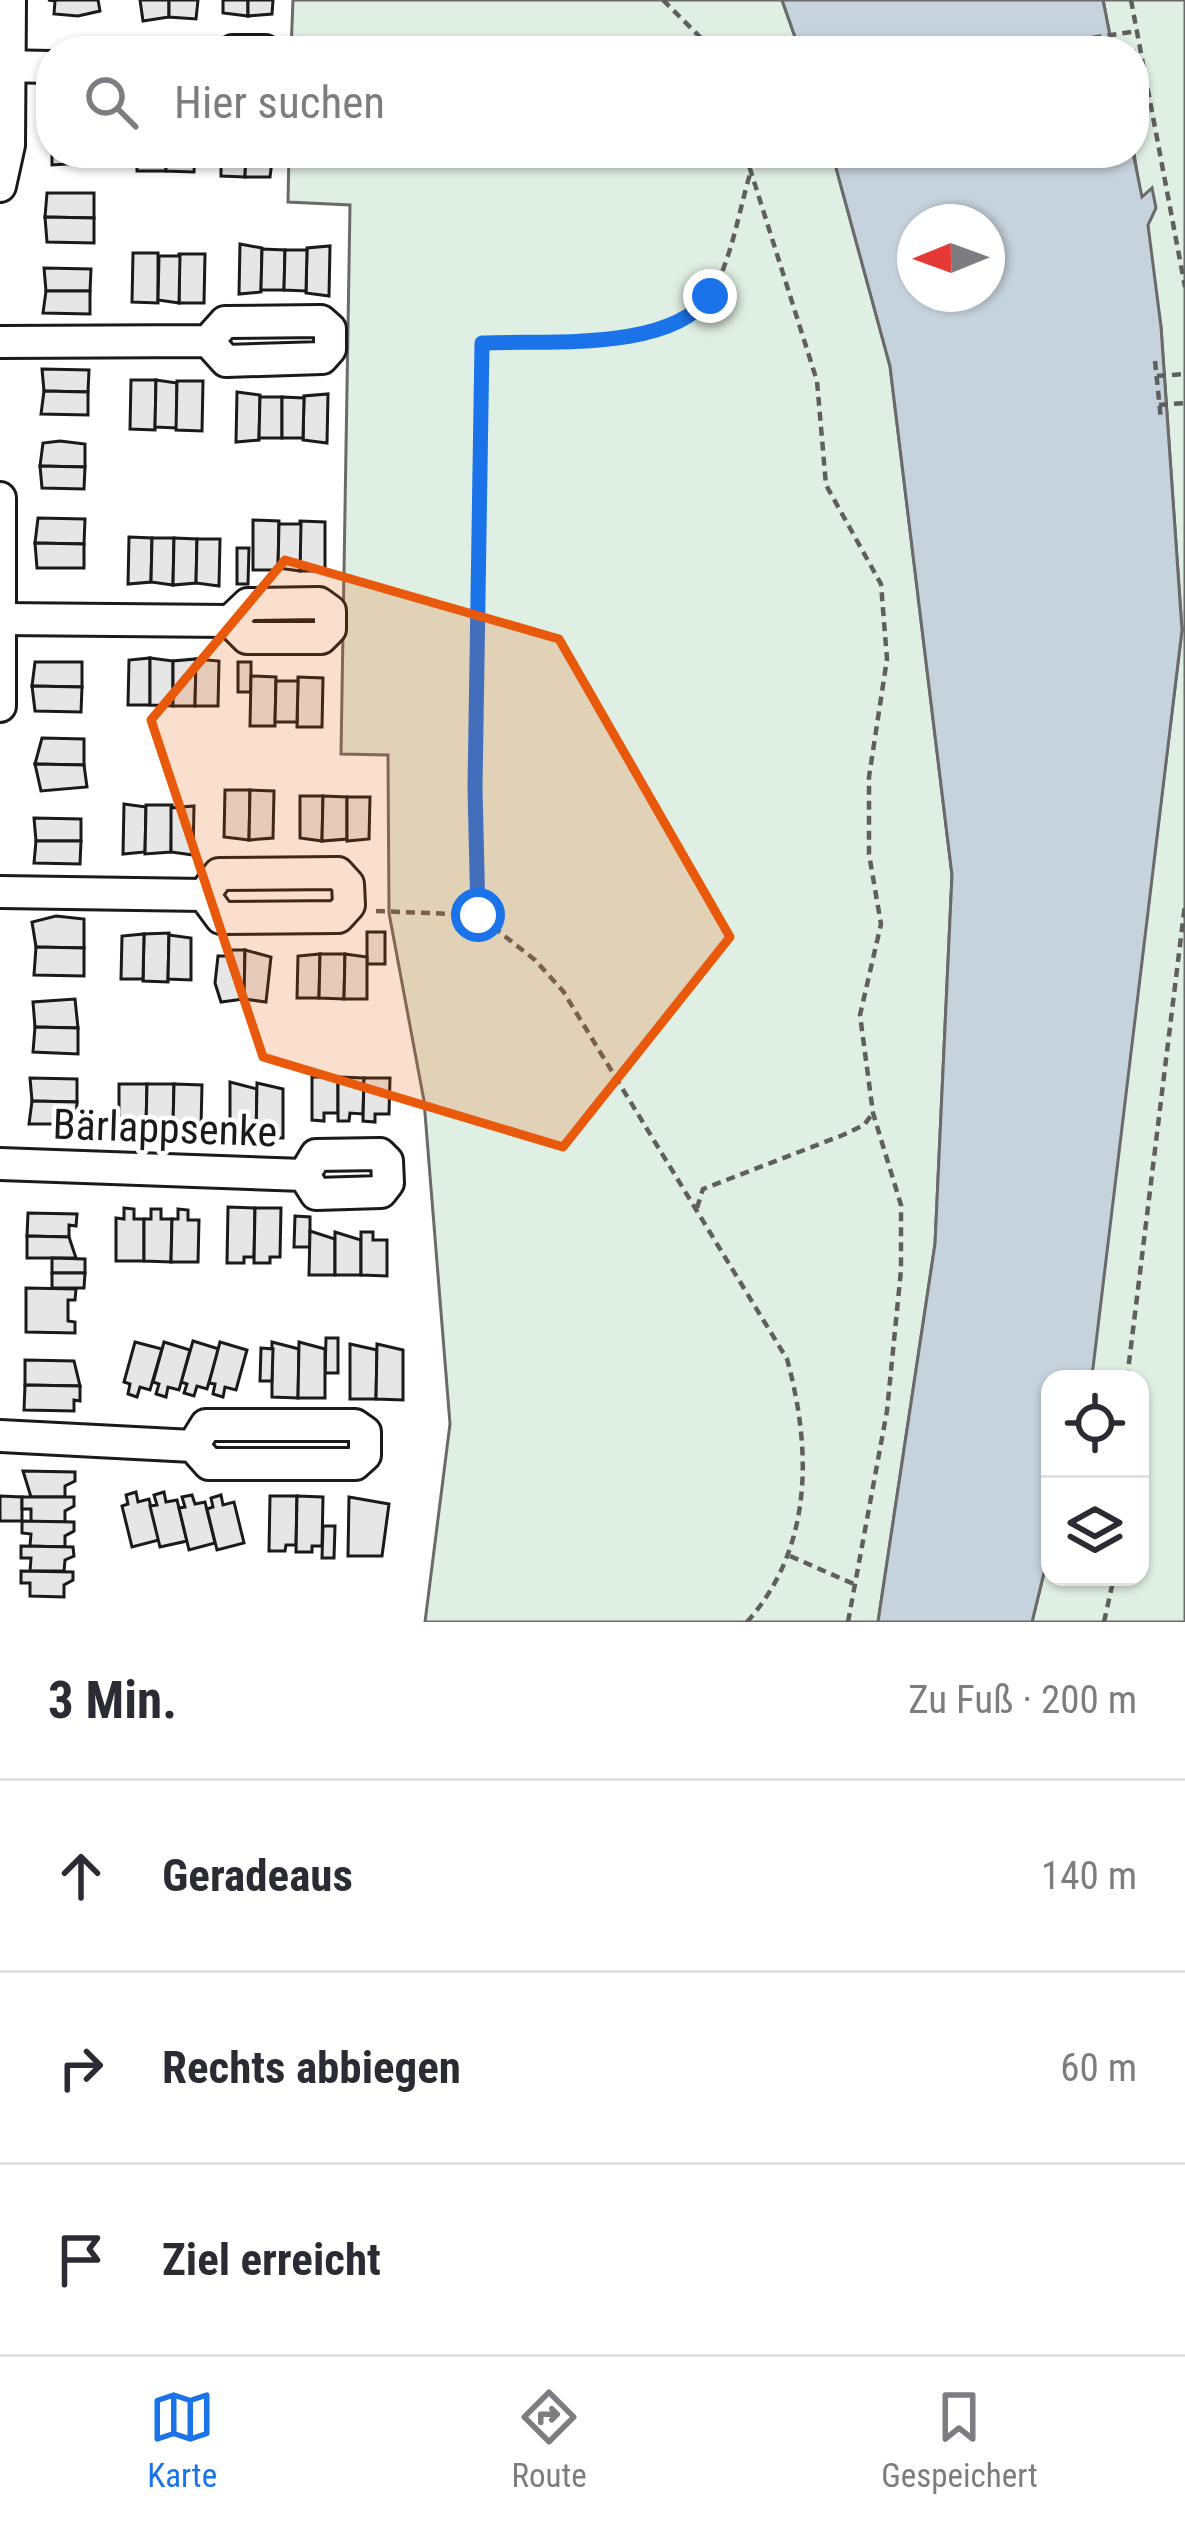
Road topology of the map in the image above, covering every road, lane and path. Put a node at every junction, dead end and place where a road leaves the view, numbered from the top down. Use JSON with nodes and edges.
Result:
{"nodes":[{"id":1,"x":10,"y":0,"type":"edge"},
{"id":2,"x":663,"y":0,"type":"edge"},
{"id":3,"x":1132,"y":0,"type":"edge"},
{"id":4,"x":1138,"y":31,"type":"junction"},
{"id":5,"x":700,"y":36,"type":"edge"},
{"id":6,"x":1104,"y":36,"type":"edge"},
{"id":7,"x":1139,"y":36,"type":"edge"},
{"id":8,"x":5,"y":66,"type":"edge"},
{"id":9,"x":36,"y":67,"type":"edge"},
{"id":10,"x":1149,"y":91,"type":"edge"},
{"id":11,"x":749,"y":168,"type":"edge"},
{"id":12,"x":750,"y":174,"type":"junction"},
{"id":13,"x":0,"y":186,"type":"edge"},
{"id":14,"x":1185,"y":287,"type":"edge"},
{"id":15,"x":217,"y":332,"type":"dead end"},
{"id":16,"x":0,"y":342,"type":"edge"},
{"id":17,"x":1155,"y":361,"type":"dead end"},
{"id":18,"x":1185,"y":374,"type":"edge"},
{"id":19,"x":1156,"y":376,"type":"junction"},
{"id":20,"x":1185,"y":403,"type":"edge"},
{"id":21,"x":1159,"y":405,"type":"junction"},
{"id":22,"x":1161,"y":420,"type":"dead end"},
{"id":23,"x":0,"y":498,"type":"edge"},
{"id":24,"x":239,"y":612,"type":"dead end"},
{"id":25,"x":1,"y":619,"type":"edge"},
{"id":26,"x":0,"y":706,"type":"edge"},
{"id":27,"x":212,"y":885,"type":"junction"},
{"id":28,"x":0,"y":892,"type":"edge"},
{"id":29,"x":1185,"y":904,"type":"edge"},
{"id":30,"x":478,"y":915,"type":"junction"},
{"id":31,"x":338,"y":917,"type":"junction"},
{"id":32,"x":873,"y":1113,"type":"junction"},
{"id":33,"x":0,"y":1164,"type":"edge"},
{"id":34,"x":310,"y":1165,"type":"dead end"},
{"id":35,"x":697,"y":1214,"type":"junction"},
{"id":36,"x":1128,"y":1370,"type":"edge"},
{"id":37,"x":200,"y":1435,"type":"dead end"},
{"id":38,"x":0,"y":1436,"type":"edge"},
{"id":39,"x":790,"y":1556,"type":"junction"},
{"id":40,"x":856,"y":1585,"type":"junction"},
{"id":41,"x":1112,"y":1586,"type":"edge"},
{"id":42,"x":747,"y":1622,"type":"edge"},
{"id":43,"x":848,"y":1622,"type":"edge"},
{"id":44,"x":1104,"y":1622,"type":"edge"}],
"edges":[{"from":1,"to":8,"type":"street"},
{"from":2,"to":5,"type":"path"},
{"from":3,"to":4,"type":"path"},
{"from":4,"to":6,"type":"path"},
{"from":4,"to":7,"type":"path"},
{"from":8,"to":9,"type":"street"},
{"from":8,"to":13,"type":"street"},
{"from":10,"to":14,"type":"path"},
{"from":11,"to":12,"type":"path"},
{"from":12,"to":30,"type":"path"},
{"from":12,"to":32,"type":"path"},
{"from":15,"to":16,"type":"street"},
{"from":17,"to":19,"type":"path"},
{"from":18,"to":19,"type":"path"},
{"from":19,"to":21,"type":"path"},
{"from":20,"to":21,"type":"path"},
{"from":21,"to":22,"type":"path"},
{"from":23,"to":25,"type":"street"},
{"from":24,"to":25,"type":"street"},
{"from":25,"to":26,"type":"street"},
{"from":27,"to":28,"type":"street"},
{"from":27,"to":31,"type":"street"},
{"from":27,"to":31,"type":"street"},
{"from":29,"to":36,"type":"path"},
{"from":30,"to":31,"type":"path"},
{"from":30,"to":35,"type":"path"},
{"from":32,"to":35,"type":"path"},
{"from":32,"to":40,"type":"path"},
{"from":33,"to":34,"type":"street","name":"Bärlappsenke"},
{"from":35,"to":39,"type":"path"},
{"from":37,"to":38,"type":"street"},
{"from":39,"to":40,"type":"path"},
{"from":39,"to":42,"type":"path"},
{"from":40,"to":43,"type":"path"},
{"from":41,"to":44,"type":"path"}]}
